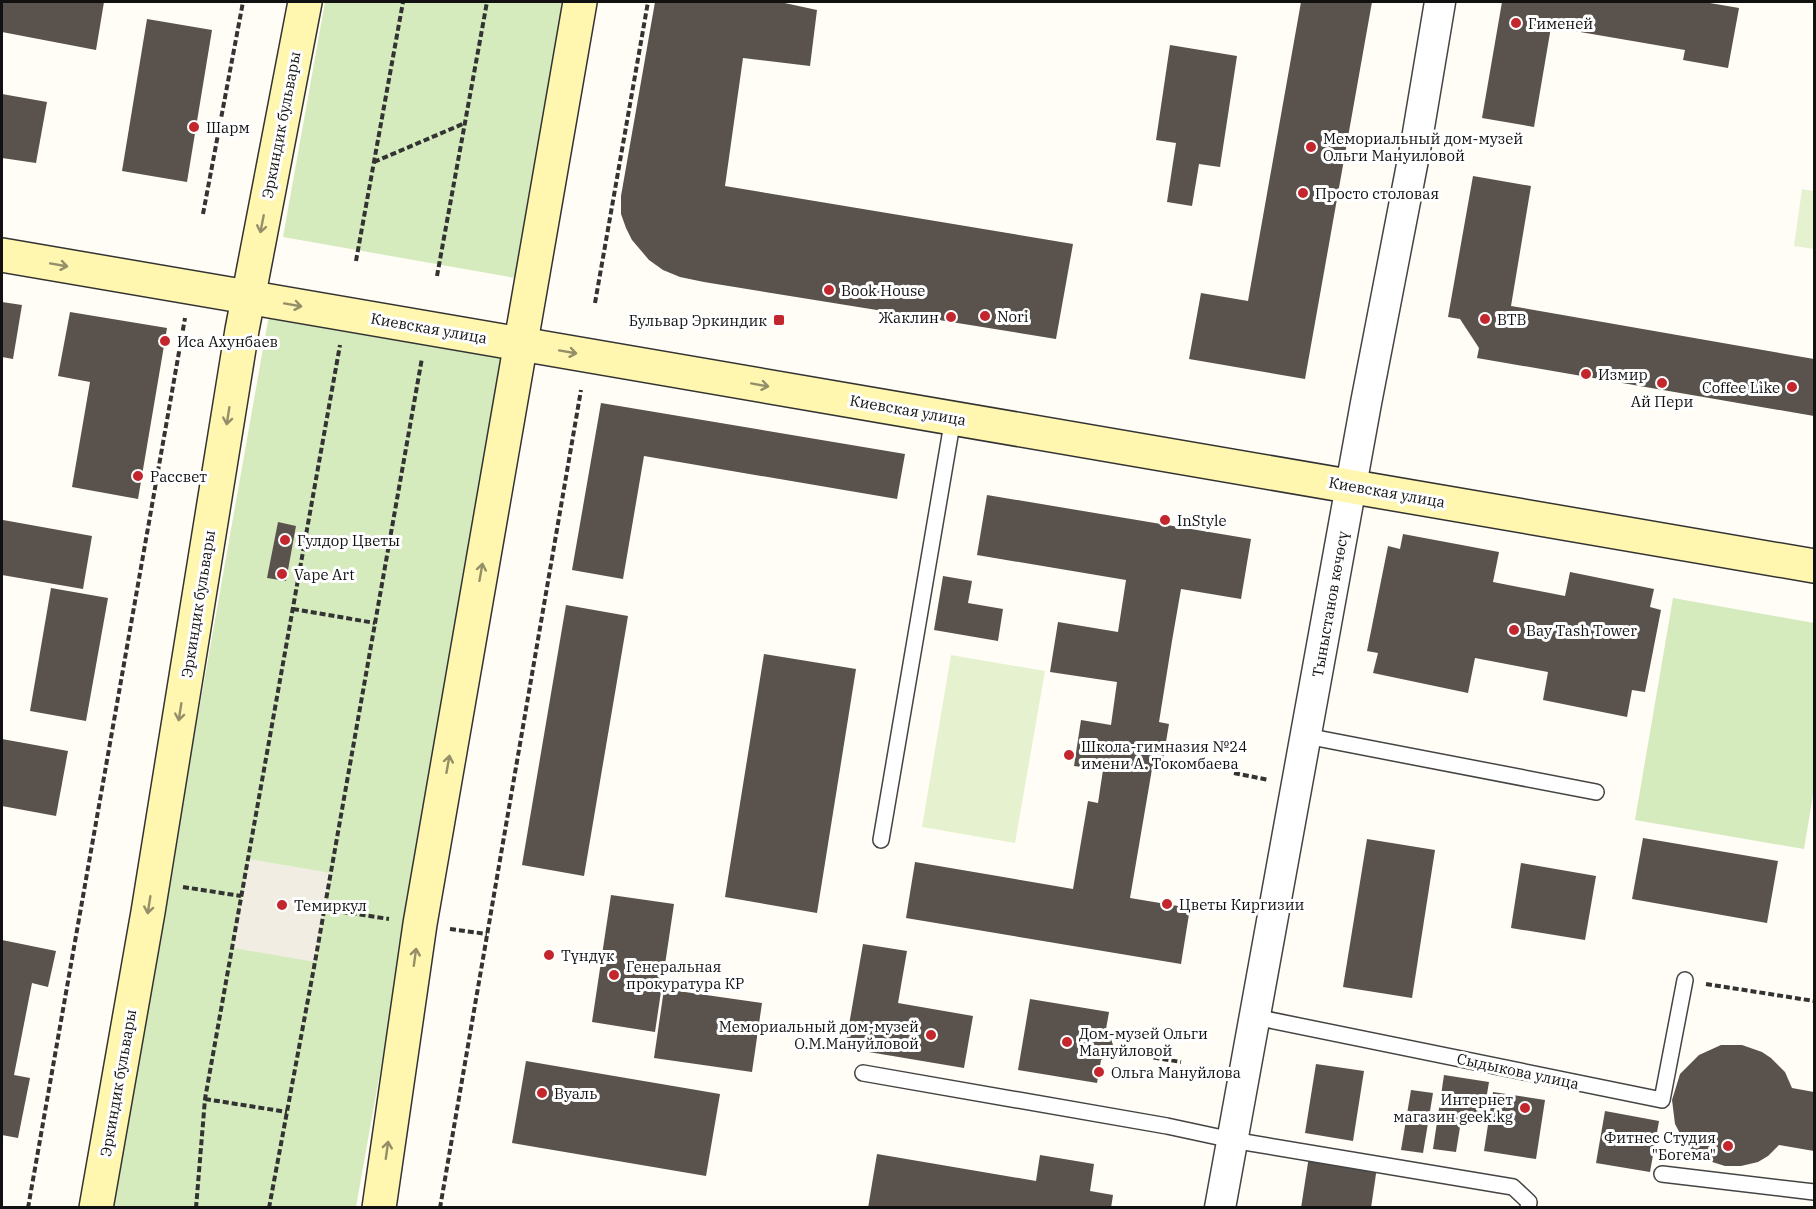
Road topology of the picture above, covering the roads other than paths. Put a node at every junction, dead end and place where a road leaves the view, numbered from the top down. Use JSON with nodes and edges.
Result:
{"nodes":[{"id":1,"x":305,"y":2,"type":"edge"},
{"id":2,"x":580,"y":2,"type":"edge"},
{"id":3,"x":1440,"y":2,"type":"edge"},
{"id":4,"x":2,"y":255,"type":"edge"},
{"id":5,"x":249,"y":298,"type":"junction"},
{"id":6,"x":521,"y":344,"type":"junction"},
{"id":7,"x":953,"y":418,"type":"junction"},
{"id":8,"x":1352,"y":486,"type":"junction"},
{"id":9,"x":1815,"y":566,"type":"edge"},
{"id":10,"x":1306,"y":736,"type":"junction"},
{"id":11,"x":1596,"y":792,"type":"dead end"},
{"id":12,"x":881,"y":840,"type":"dead end"},
{"id":13,"x":1685,"y":980,"type":"road end"},
{"id":14,"x":1255,"y":1017,"type":"junction"},
{"id":15,"x":863,"y":1073,"type":"dead end"},
{"id":16,"x":1232,"y":1140,"type":"junction"},
{"id":17,"x":1662,"y":1174,"type":"dead end"},
{"id":18,"x":1815,"y":1192,"type":"edge"},
{"id":19,"x":96,"y":1208,"type":"edge"},
{"id":20,"x":379,"y":1208,"type":"edge"},
{"id":21,"x":1220,"y":1208,"type":"edge"},
{"id":22,"x":1528,"y":1208,"type":"edge"}],
"edges":[{"from":1,"to":5,"type":"street","name":"Эркиндик бульвары","one_way":true},
{"from":2,"to":6,"type":"street"},
{"from":3,"to":8,"type":"street","name":"Тыныстанов көчөсү"},
{"from":4,"to":5,"type":"street","name":"Киевская улица","one_way":true},
{"from":5,"to":6,"type":"street","name":"Киевская улица","one_way":true},
{"from":5,"to":19,"type":"street","name":"Эркиндик бульвары","one_way":true},
{"from":6,"to":7,"type":"street","name":"Киевская улица","one_way":true},
{"from":20,"to":6,"type":"street","one_way":true},
{"from":7,"to":8,"type":"street","name":"Киевская улица"},
{"from":7,"to":12,"type":"lane"},
{"from":8,"to":9,"type":"street","name":"Киевская улица"},
{"from":8,"to":10,"type":"street","name":"Тыныстанов көчөсү"},
{"from":10,"to":11,"type":"lane"},
{"from":10,"to":14,"type":"street","name":"Тыныстанов көчөсү"},
{"from":13,"to":14,"type":"lane","name":"Сыдыкова улица"},
{"from":14,"to":16,"type":"street","name":"Тыныстанов көчөсү"},
{"from":15,"to":16,"type":"lane"},
{"from":16,"to":21,"type":"street","name":"Тыныстанов көчөсү"},
{"from":16,"to":22,"type":"lane"},
{"from":17,"to":18,"type":"lane"}]}
